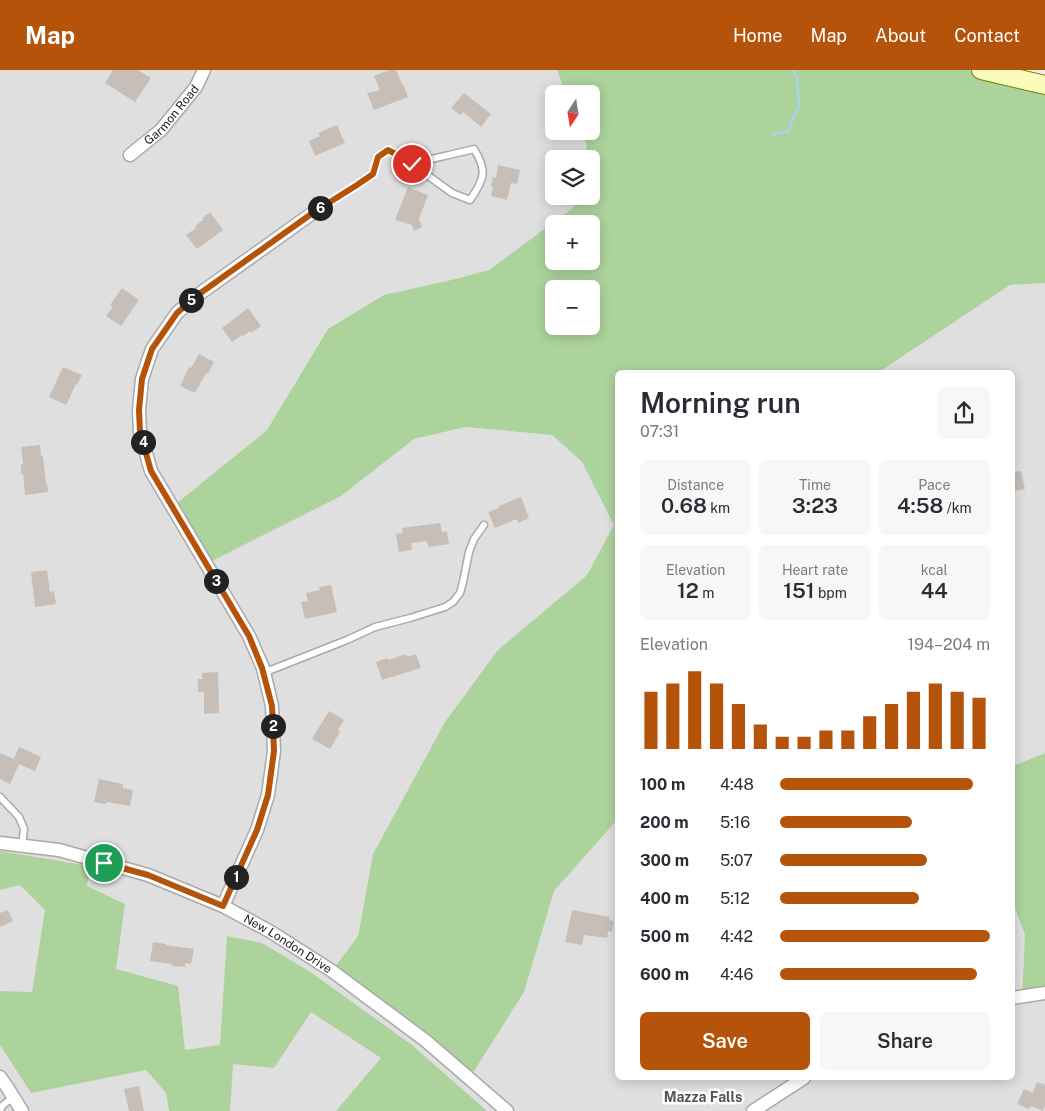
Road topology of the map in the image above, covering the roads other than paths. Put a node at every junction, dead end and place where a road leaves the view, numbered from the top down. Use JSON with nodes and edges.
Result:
{"nodes":[{"id":1,"x":204,"y":70,"type":"edge"},
{"id":2,"x":981,"y":70,"type":"edge"},
{"id":3,"x":1045,"y":85,"type":"edge"},
{"id":4,"x":130,"y":155,"type":"dead end"},
{"id":5,"x":412,"y":164,"type":"junction"},
{"id":6,"x":314,"y":212,"type":"joint"},
{"id":7,"x":484,"y":525,"type":"dead end"},
{"id":8,"x":264,"y":672,"type":"junction"},
{"id":9,"x":0,"y":797,"type":"edge"},
{"id":10,"x":0,"y":843,"type":"edge"},
{"id":11,"x":22,"y":846,"type":"junction"},
{"id":12,"x":223,"y":906,"type":"junction"},
{"id":13,"x":1045,"y":994,"type":"edge"},
{"id":14,"x":1015,"y":998,"type":"edge"},
{"id":15,"x":0,"y":1078,"type":"edge"},
{"id":16,"x":801,"y":1080,"type":"edge"},
{"id":17,"x":13,"y":1097,"type":"junction"},
{"id":18,"x":0,"y":1111,"type":"edge"},
{"id":19,"x":22,"y":1111,"type":"edge"},
{"id":20,"x":507,"y":1111,"type":"edge"},
{"id":21,"x":753,"y":1111,"type":"edge"}],
"edges":[{"from":1,"to":4,"type":"street","name":"Garmon Road"},
{"from":2,"to":3,"type":"main road"},
{"from":5,"to":5,"type":"lane"},
{"from":5,"to":6,"type":"lane"},
{"from":6,"to":8,"type":"street"},
{"from":7,"to":8,"type":"lane"},
{"from":8,"to":12,"type":"street"},
{"from":9,"to":11,"type":"lane"},
{"from":10,"to":11,"type":"street","name":"New London Drive"},
{"from":11,"to":12,"type":"street","name":"New London Drive"},
{"from":12,"to":20,"type":"street","name":"New London Drive"},
{"from":13,"to":14,"type":"street"},
{"from":15,"to":17,"type":"street"},
{"from":16,"to":21,"type":"street"},
{"from":17,"to":18,"type":"lane"},
{"from":17,"to":19,"type":"street"}]}
